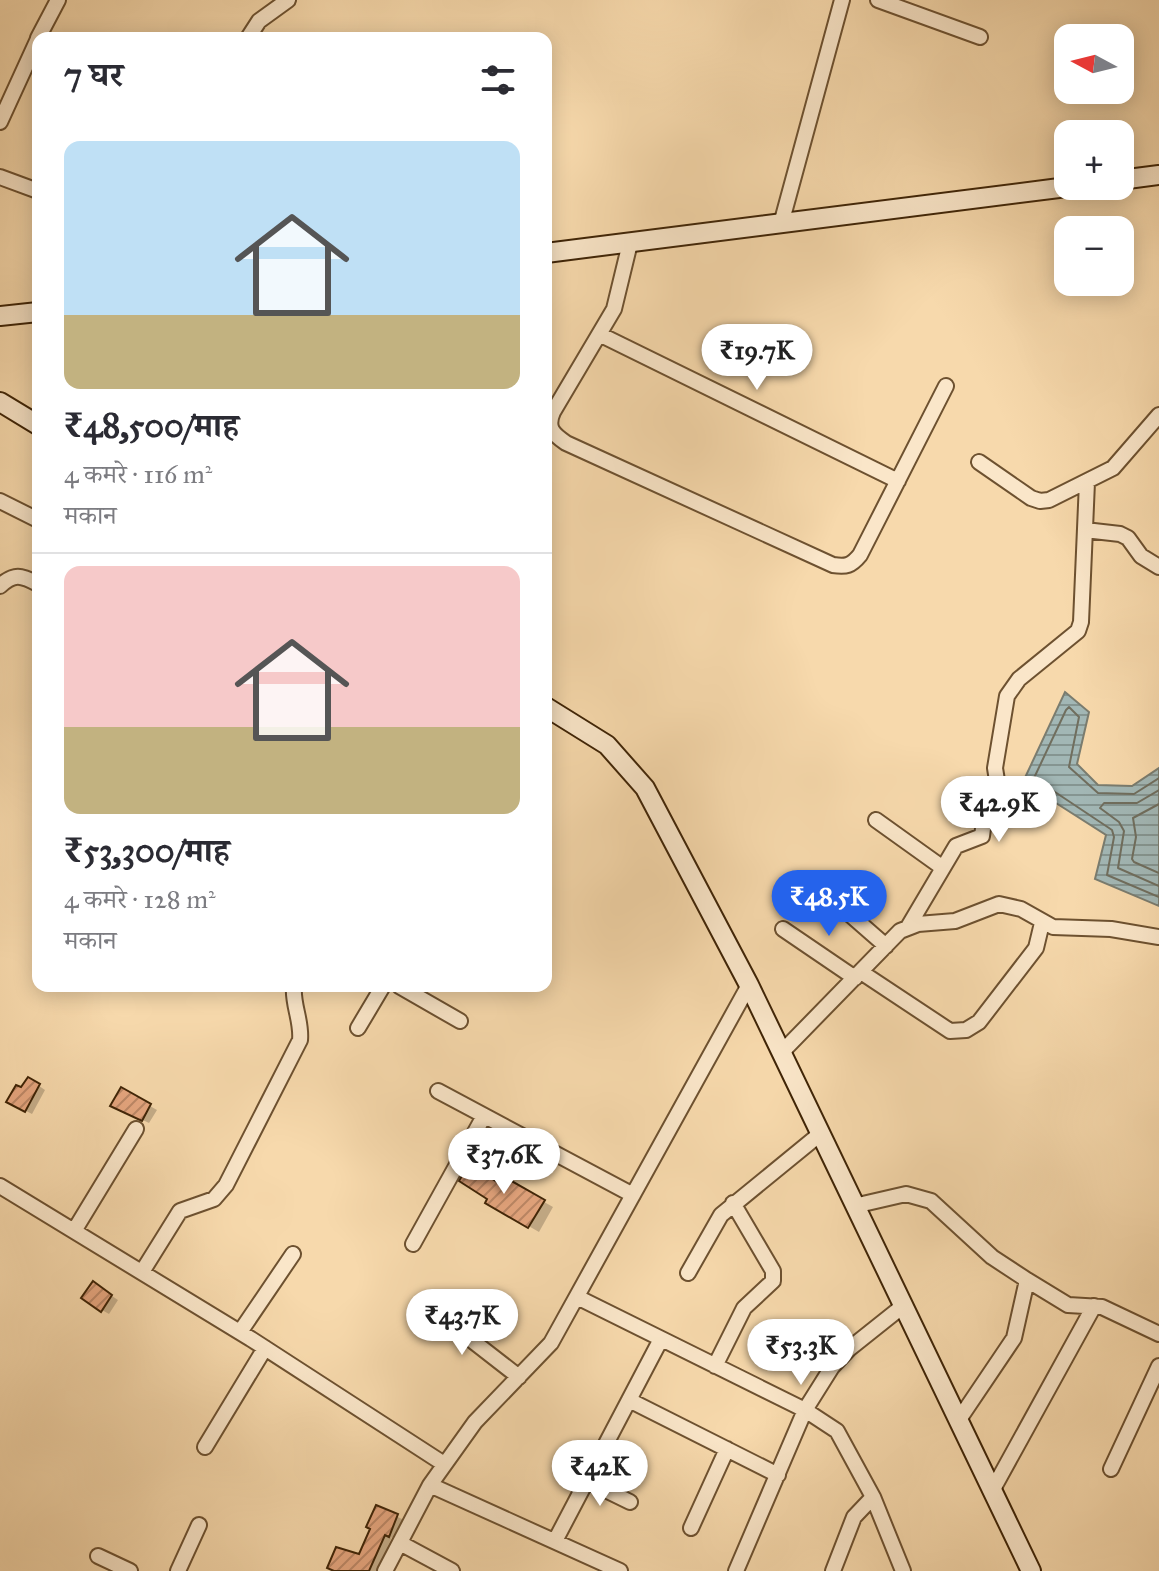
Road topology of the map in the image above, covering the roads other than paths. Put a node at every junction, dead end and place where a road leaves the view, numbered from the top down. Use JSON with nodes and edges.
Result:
{"nodes":[{"id":1,"x":58,"y":0,"type":"edge"},
{"id":2,"x":288,"y":0,"type":"edge"},
{"id":3,"x":842,"y":0,"type":"edge"},
{"id":4,"x":878,"y":0,"type":"edge"},
{"id":5,"x":41,"y":32,"type":"edge"},
{"id":6,"x":252,"y":32,"type":"edge"},
{"id":7,"x":980,"y":37,"type":"dead end"},
{"id":8,"x":32,"y":51,"type":"edge"},
{"id":9,"x":0,"y":122,"type":"edge"},
{"id":10,"x":1159,"y":175,"type":"edge"},
{"id":11,"x":0,"y":177,"type":"edge"},
{"id":12,"x":1134,"y":178,"type":"edge"},
{"id":13,"x":32,"y":189,"type":"edge"},
{"id":14,"x":1054,"y":189,"type":"edge"},
{"id":15,"x":781,"y":224,"type":"junction"},
{"id":16,"x":630,"y":243,"type":"junction"},
{"id":17,"x":552,"y":252,"type":"edge"},
{"id":18,"x":32,"y":313,"type":"edge"},
{"id":19,"x":0,"y":316,"type":"edge"},
{"id":20,"x":601,"y":335,"type":"junction"},
{"id":21,"x":946,"y":386,"type":"dead end"},
{"id":22,"x":0,"y":402,"type":"edge"},
{"id":23,"x":552,"y":413,"type":"edge"},
{"id":24,"x":1159,"y":415,"type":"edge"},
{"id":25,"x":32,"y":421,"type":"edge"},
{"id":26,"x":552,"y":429,"type":"edge"},
{"id":27,"x":979,"y":462,"type":"dead end"},
{"id":28,"x":898,"y":481,"type":"junction"},
{"id":29,"x":1087,"y":482,"type":"junction"},
{"id":30,"x":0,"y":501,"type":"edge"},
{"id":31,"x":32,"y":516,"type":"edge"},
{"id":32,"x":1085,"y":530,"type":"junction"},
{"id":33,"x":1159,"y":567,"type":"edge"},
{"id":34,"x":32,"y":581,"type":"edge"},
{"id":35,"x":0,"y":586,"type":"edge"},
{"id":36,"x":552,"y":711,"type":"edge"},
{"id":37,"x":876,"y":820,"type":"dead end"},
{"id":38,"x":943,"y":868,"type":"junction"},
{"id":39,"x":810,"y":887,"type":"dead end"},
{"id":40,"x":1042,"y":923,"type":"junction"},
{"id":41,"x":908,"y":927,"type":"junction"},
{"id":42,"x":783,"y":929,"type":"dead end"},
{"id":43,"x":1159,"y":937,"type":"edge"},
{"id":44,"x":886,"y":946,"type":"junction"},
{"id":45,"x":858,"y":975,"type":"junction"},
{"id":46,"x":749,"y":985,"type":"junction"},
{"id":47,"x":293,"y":992,"type":"edge"},
{"id":48,"x":379,"y":992,"type":"edge"},
{"id":49,"x":409,"y":992,"type":"edge"},
{"id":50,"x":460,"y":1021,"type":"dead end"},
{"id":51,"x":358,"y":1028,"type":"dead end"},
{"id":52,"x":781,"y":1053,"type":"junction"},
{"id":53,"x":438,"y":1091,"type":"dead end"},
{"id":54,"x":484,"y":1116,"type":"junction"},
{"id":55,"x":136,"y":1129,"type":"dead end"},
{"id":56,"x":820,"y":1134,"type":"junction"},
{"id":57,"x":0,"y":1186,"type":"edge"},
{"id":58,"x":633,"y":1195,"type":"junction"},
{"id":59,"x":733,"y":1203,"type":"junction"},
{"id":60,"x":854,"y":1206,"type":"junction"},
{"id":61,"x":74,"y":1231,"type":"junction"},
{"id":62,"x":413,"y":1244,"type":"dead end"},
{"id":63,"x":293,"y":1254,"type":"dead end"},
{"id":64,"x":142,"y":1272,"type":"junction"},
{"id":65,"x":688,"y":1273,"type":"dead end"},
{"id":66,"x":1027,"y":1280,"type":"junction"},
{"id":67,"x":577,"y":1297,"type":"junction"},
{"id":68,"x":903,"y":1306,"type":"junction"},
{"id":69,"x":1094,"y":1306,"type":"junction"},
{"id":70,"x":429,"y":1307,"type":"dead end"},
{"id":71,"x":240,"y":1332,"type":"junction"},
{"id":72,"x":1159,"y":1334,"type":"edge"},
{"id":73,"x":661,"y":1339,"type":"junction"},
{"id":74,"x":265,"y":1348,"type":"junction"},
{"id":75,"x":715,"y":1366,"type":"junction"},
{"id":76,"x":1159,"y":1366,"type":"edge"},
{"id":77,"x":519,"y":1377,"type":"junction"},
{"id":78,"x":629,"y":1400,"type":"junction"},
{"id":79,"x":805,"y":1410,"type":"junction"},
{"id":80,"x":958,"y":1421,"type":"junction"},
{"id":81,"x":205,"y":1447,"type":"dead end"},
{"id":82,"x":727,"y":1449,"type":"junction"},
{"id":83,"x":444,"y":1464,"type":"junction"},
{"id":84,"x":1111,"y":1469,"type":"dead end"},
{"id":85,"x":778,"y":1475,"type":"junction"},
{"id":86,"x":587,"y":1481,"type":"junction"},
{"id":87,"x":430,"y":1485,"type":"junction"},
{"id":88,"x":992,"y":1491,"type":"junction"},
{"id":89,"x":873,"y":1497,"type":"junction"},
{"id":90,"x":630,"y":1502,"type":"dead end"},
{"id":91,"x":199,"y":1525,"type":"dead end"},
{"id":92,"x":691,"y":1528,"type":"dead end"},
{"id":93,"x":555,"y":1541,"type":"junction"},
{"id":94,"x":400,"y":1543,"type":"junction"},
{"id":95,"x":98,"y":1556,"type":"dead end"},
{"id":96,"x":593,"y":1566,"type":"edge"},
{"id":97,"x":130,"y":1571,"type":"edge"},
{"id":98,"x":178,"y":1571,"type":"edge"},
{"id":99,"x":385,"y":1571,"type":"edge"},
{"id":100,"x":452,"y":1571,"type":"edge"},
{"id":101,"x":620,"y":1571,"type":"edge"},
{"id":102,"x":736,"y":1571,"type":"edge"},
{"id":103,"x":833,"y":1571,"type":"edge"},
{"id":104,"x":903,"y":1571,"type":"edge"},
{"id":105,"x":1031,"y":1571,"type":"edge"}],
"edges":[{"from":1,"to":5,"type":"street"},
{"from":2,"to":6,"type":"street"},
{"from":3,"to":15,"type":"street"},
{"from":4,"to":7,"type":"street"},
{"from":8,"to":9,"type":"street"},
{"from":10,"to":12,"type":"street"},
{"from":11,"to":13,"type":"street"},
{"from":14,"to":15,"type":"street"},
{"from":15,"to":16,"type":"street"},
{"from":16,"to":17,"type":"street"},
{"from":16,"to":20,"type":"street"},
{"from":18,"to":19,"type":"street"},
{"from":20,"to":23,"type":"street"},
{"from":20,"to":28,"type":"street"},
{"from":21,"to":28,"type":"street"},
{"from":22,"to":25,"type":"street"},
{"from":24,"to":29,"type":"street"},
{"from":26,"to":28,"type":"street"},
{"from":27,"to":29,"type":"street"},
{"from":29,"to":32,"type":"street"},
{"from":30,"to":31,"type":"street"},
{"from":32,"to":33,"type":"street"},
{"from":32,"to":38,"type":"street"},
{"from":34,"to":35,"type":"street"},
{"from":36,"to":46,"type":"street"},
{"from":37,"to":38,"type":"street"},
{"from":38,"to":41,"type":"street"},
{"from":39,"to":44,"type":"street"},
{"from":40,"to":41,"type":"street"},
{"from":40,"to":43,"type":"street"},
{"from":40,"to":45,"type":"street"},
{"from":41,"to":44,"type":"street"},
{"from":42,"to":45,"type":"street"},
{"from":44,"to":45,"type":"street"},
{"from":45,"to":52,"type":"street"},
{"from":46,"to":52,"type":"street"},
{"from":46,"to":58,"type":"street"},
{"from":47,"to":64,"type":"street"},
{"from":48,"to":51,"type":"street"},
{"from":49,"to":50,"type":"street"},
{"from":52,"to":56,"type":"street"},
{"from":53,"to":54,"type":"street"},
{"from":54,"to":58,"type":"street"},
{"from":54,"to":62,"type":"street"},
{"from":55,"to":61,"type":"street"},
{"from":56,"to":59,"type":"street"},
{"from":56,"to":60,"type":"street"},
{"from":57,"to":61,"type":"street"},
{"from":58,"to":67,"type":"street"},
{"from":59,"to":65,"type":"street"},
{"from":59,"to":75,"type":"street"},
{"from":60,"to":66,"type":"street"},
{"from":60,"to":68,"type":"street"},
{"from":61,"to":64,"type":"street"},
{"from":63,"to":71,"type":"street"},
{"from":64,"to":71,"type":"street"},
{"from":66,"to":69,"type":"street"},
{"from":66,"to":80,"type":"street"},
{"from":67,"to":73,"type":"street"},
{"from":67,"to":77,"type":"street"},
{"from":68,"to":79,"type":"street"},
{"from":68,"to":80,"type":"street"},
{"from":69,"to":72,"type":"street"},
{"from":69,"to":88,"type":"street"},
{"from":70,"to":77,"type":"street"},
{"from":71,"to":74,"type":"street"},
{"from":73,"to":75,"type":"street"},
{"from":73,"to":78,"type":"street"},
{"from":74,"to":81,"type":"street"},
{"from":74,"to":83,"type":"street"},
{"from":75,"to":79,"type":"street"},
{"from":76,"to":84,"type":"street"},
{"from":77,"to":83,"type":"street"},
{"from":78,"to":82,"type":"street"},
{"from":78,"to":86,"type":"street"},
{"from":79,"to":85,"type":"street"},
{"from":79,"to":89,"type":"street"},
{"from":80,"to":88,"type":"street"},
{"from":82,"to":85,"type":"street"},
{"from":82,"to":92,"type":"street"},
{"from":83,"to":87,"type":"street"},
{"from":85,"to":102,"type":"street"},
{"from":86,"to":90,"type":"street"},
{"from":86,"to":93,"type":"street"},
{"from":87,"to":93,"type":"street"},
{"from":87,"to":94,"type":"street"},
{"from":88,"to":105,"type":"street"},
{"from":89,"to":103,"type":"street"},
{"from":89,"to":104,"type":"street"},
{"from":91,"to":98,"type":"street"},
{"from":93,"to":96,"type":"street"},
{"from":94,"to":99,"type":"street"},
{"from":94,"to":100,"type":"street"},
{"from":95,"to":97,"type":"street"},
{"from":96,"to":101,"type":"street"}]}
